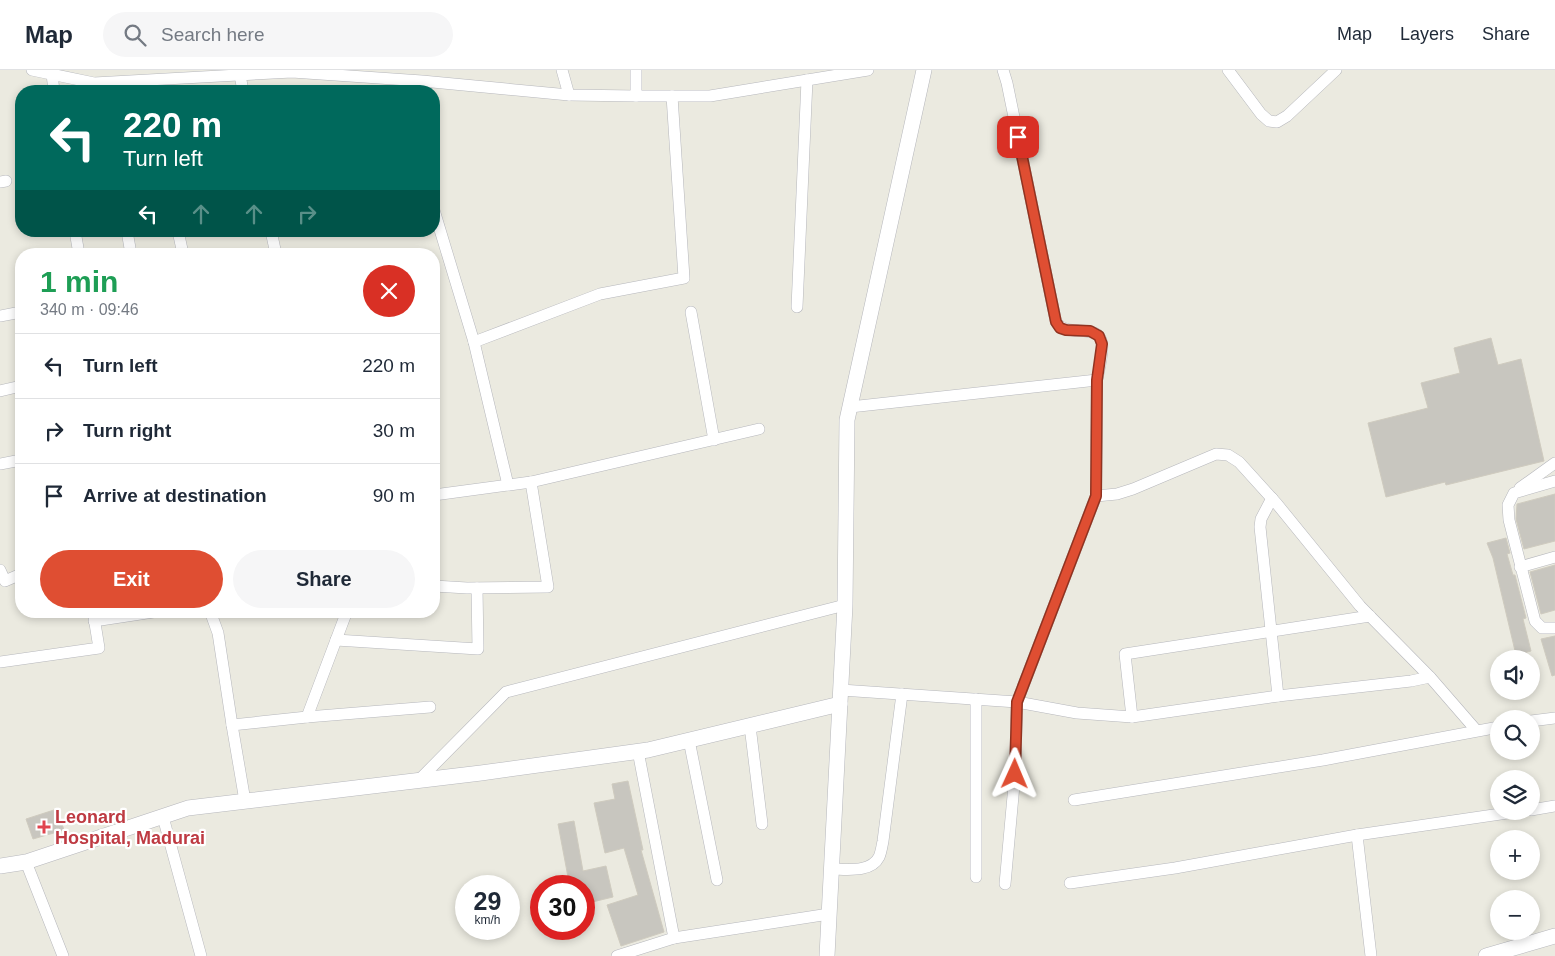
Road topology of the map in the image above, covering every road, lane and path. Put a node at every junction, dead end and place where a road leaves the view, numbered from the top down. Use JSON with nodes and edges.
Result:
{"nodes":[{"id":1,"x":32,"y":70,"type":"edge"},
{"id":2,"x":562,"y":70,"type":"edge"},
{"id":3,"x":636,"y":70,"type":"edge"},
{"id":4,"x":868,"y":70,"type":"edge"},
{"id":5,"x":924,"y":70,"type":"edge"},
{"id":6,"x":1003,"y":70,"type":"edge"},
{"id":7,"x":1228,"y":70,"type":"edge"},
{"id":8,"x":1336,"y":70,"type":"edge"},
{"id":9,"x":52,"y":74,"type":"junction"},
{"id":10,"x":240,"y":75,"type":"junction"},
{"id":11,"x":394,"y":79,"type":"junction"},
{"id":12,"x":808,"y":80,"type":"junction"},
{"id":13,"x":53,"y":85,"type":"edge"},
{"id":14,"x":100,"y":85,"type":"edge"},
{"id":15,"x":160,"y":85,"type":"edge"},
{"id":16,"x":242,"y":85,"type":"edge"},
{"id":17,"x":396,"y":85,"type":"edge"},
{"id":18,"x":569,"y":96,"type":"junction"},
{"id":19,"x":636,"y":96,"type":"junction"},
{"id":20,"x":672,"y":96,"type":"junction"},
{"id":21,"x":440,"y":230,"type":"edge"},
{"id":22,"x":797,"y":307,"type":"dead end"},
{"id":23,"x":691,"y":312,"type":"dead end"},
{"id":24,"x":15,"y":313,"type":"edge"},
{"id":25,"x":0,"y":316,"type":"edge"},
{"id":26,"x":474,"y":342,"type":"junction"},
{"id":27,"x":1097,"y":380,"type":"junction"},
{"id":28,"x":15,"y":387,"type":"edge"},
{"id":29,"x":0,"y":391,"type":"edge"},
{"id":30,"x":850,"y":407,"type":"junction"},
{"id":31,"x":759,"y":430,"type":"dead end"},
{"id":32,"x":714,"y":440,"type":"junction"},
{"id":33,"x":15,"y":461,"type":"edge"},
{"id":34,"x":1555,"y":462,"type":"edge"},
{"id":35,"x":0,"y":464,"type":"edge"},
{"id":36,"x":1555,"y":481,"type":"edge"},
{"id":37,"x":531,"y":482,"type":"junction"},
{"id":38,"x":508,"y":485,"type":"junction"},
{"id":39,"x":1514,"y":493,"type":"junction"},
{"id":40,"x":440,"y":494,"type":"edge"},
{"id":41,"x":1096,"y":496,"type":"junction"},
{"id":42,"x":1272,"y":498,"type":"junction"},
{"id":43,"x":1555,"y":557,"type":"edge"},
{"id":44,"x":1520,"y":567,"type":"junction"},
{"id":45,"x":0,"y":570,"type":"edge"},
{"id":46,"x":15,"y":577,"type":"edge"},
{"id":47,"x":440,"y":586,"type":"edge"},
{"id":48,"x":477,"y":588,"type":"junction"},
{"id":49,"x":845,"y":605,"type":"junction"},
{"id":50,"x":1370,"y":616,"type":"junction"},
{"id":51,"x":94,"y":618,"type":"edge"},
{"id":52,"x":213,"y":618,"type":"edge"},
{"id":53,"x":344,"y":618,"type":"edge"},
{"id":54,"x":1555,"y":628,"type":"edge"},
{"id":55,"x":1271,"y":632,"type":"junction"},
{"id":56,"x":336,"y":640,"type":"junction"},
{"id":57,"x":0,"y":662,"type":"edge"},
{"id":58,"x":1430,"y":677,"type":"junction"},
{"id":59,"x":902,"y":694,"type":"junction"},
{"id":60,"x":1278,"y":696,"type":"junction"},
{"id":61,"x":840,"y":697,"type":"junction"},
{"id":62,"x":976,"y":699,"type":"junction"},
{"id":63,"x":1017,"y":702,"type":"junction"},
{"id":64,"x":430,"y":707,"type":"dead end"},
{"id":65,"x":307,"y":717,"type":"junction"},
{"id":66,"x":1132,"y":717,"type":"junction"},
{"id":67,"x":1555,"y":718,"type":"edge"},
{"id":68,"x":1540,"y":720,"type":"edge"},
{"id":69,"x":232,"y":725,"type":"junction"},
{"id":70,"x":750,"y":726,"type":"junction"},
{"id":71,"x":1490,"y":728,"type":"edge"},
{"id":72,"x":1476,"y":730,"type":"junction"},
{"id":73,"x":689,"y":740,"type":"junction"},
{"id":74,"x":638,"y":751,"type":"junction"},
{"id":75,"x":418,"y":781,"type":"junction"},
{"id":76,"x":1074,"y":800,"type":"dead end"},
{"id":77,"x":245,"y":801,"type":"junction"},
{"id":78,"x":1555,"y":806,"type":"edge"},
{"id":79,"x":1540,"y":808,"type":"edge"},
{"id":80,"x":1490,"y":816,"type":"edge"},
{"id":81,"x":163,"y":817,"type":"junction"},
{"id":82,"x":762,"y":824,"type":"dead end"},
{"id":83,"x":1357,"y":835,"type":"junction"},
{"id":84,"x":26,"y":862,"type":"junction"},
{"id":85,"x":0,"y":866,"type":"edge"},
{"id":86,"x":832,"y":869,"type":"junction"},
{"id":87,"x":976,"y":877,"type":"dead end"},
{"id":88,"x":717,"y":880,"type":"dead end"},
{"id":89,"x":1070,"y":883,"type":"dead end"},
{"id":90,"x":1005,"y":884,"type":"dead end"},
{"id":91,"x":829,"y":914,"type":"junction"},
{"id":92,"x":1555,"y":936,"type":"edge"},
{"id":93,"x":674,"y":938,"type":"junction"},
{"id":94,"x":648,"y":951,"type":"edge"},
{"id":95,"x":63,"y":956,"type":"edge"},
{"id":96,"x":201,"y":956,"type":"edge"},
{"id":97,"x":617,"y":956,"type":"edge"},
{"id":98,"x":827,"y":956,"type":"edge"},
{"id":99,"x":1371,"y":956,"type":"edge"},
{"id":100,"x":1488,"y":956,"type":"edge"}],
"edges":[{"from":1,"to":9,"type":"street"},
{"from":2,"to":18,"type":"street"},
{"from":3,"to":19,"type":"street"},
{"from":4,"to":12,"type":"street"},
{"from":5,"to":30,"type":"street"},
{"from":6,"to":27,"type":"street"},
{"from":7,"to":8,"type":"street"},
{"from":9,"to":13,"type":"street"},
{"from":9,"to":14,"type":"street"},
{"from":10,"to":11,"type":"street"},
{"from":10,"to":15,"type":"street"},
{"from":10,"to":16,"type":"street"},
{"from":11,"to":17,"type":"street"},
{"from":11,"to":18,"type":"street"},
{"from":12,"to":20,"type":"street"},
{"from":12,"to":22,"type":"street"},
{"from":18,"to":19,"type":"street"},
{"from":19,"to":20,"type":"street"},
{"from":20,"to":26,"type":"street"},
{"from":21,"to":26,"type":"street"},
{"from":23,"to":32,"type":"street"},
{"from":24,"to":25,"type":"street"},
{"from":26,"to":38,"type":"street"},
{"from":27,"to":30,"type":"street"},
{"from":27,"to":41,"type":"street"},
{"from":28,"to":29,"type":"street"},
{"from":30,"to":49,"type":"street"},
{"from":31,"to":32,"type":"street"},
{"from":32,"to":37,"type":"street"},
{"from":33,"to":35,"type":"street"},
{"from":34,"to":39,"type":"street"},
{"from":36,"to":39,"type":"street"},
{"from":37,"to":38,"type":"street"},
{"from":37,"to":48,"type":"street"},
{"from":38,"to":40,"type":"street"},
{"from":39,"to":44,"type":"street"},
{"from":41,"to":42,"type":"street"},
{"from":41,"to":63,"type":"street"},
{"from":42,"to":50,"type":"street"},
{"from":42,"to":55,"type":"street"},
{"from":43,"to":44,"type":"street"},
{"from":44,"to":54,"type":"street"},
{"from":45,"to":46,"type":"street"},
{"from":47,"to":48,"type":"street"},
{"from":48,"to":56,"type":"street"},
{"from":49,"to":61,"type":"street"},
{"from":49,"to":75,"type":"street"},
{"from":50,"to":55,"type":"street"},
{"from":50,"to":58,"type":"street"},
{"from":51,"to":57,"type":"street"},
{"from":52,"to":69,"type":"street"},
{"from":53,"to":56,"type":"street"},
{"from":55,"to":60,"type":"street"},
{"from":55,"to":66,"type":"street"},
{"from":56,"to":65,"type":"street"},
{"from":58,"to":60,"type":"street"},
{"from":58,"to":72,"type":"street"},
{"from":59,"to":61,"type":"street"},
{"from":59,"to":62,"type":"street"},
{"from":59,"to":86,"type":"street"},
{"from":60,"to":66,"type":"street"},
{"from":61,"to":70,"type":"street"},
{"from":61,"to":86,"type":"street"},
{"from":62,"to":63,"type":"street"},
{"from":62,"to":87,"type":"street"},
{"from":63,"to":66,"type":"street"},
{"from":63,"to":90,"type":"street"},
{"from":64,"to":65,"type":"street"},
{"from":65,"to":69,"type":"street"},
{"from":67,"to":68,"type":"street"},
{"from":69,"to":77,"type":"street"},
{"from":70,"to":73,"type":"street"},
{"from":70,"to":82,"type":"street"},
{"from":71,"to":72,"type":"street"},
{"from":72,"to":76,"type":"street"},
{"from":73,"to":74,"type":"street"},
{"from":73,"to":88,"type":"street"},
{"from":74,"to":75,"type":"street"},
{"from":74,"to":93,"type":"street"},
{"from":75,"to":77,"type":"street"},
{"from":77,"to":81,"type":"street"},
{"from":78,"to":79,"type":"street"},
{"from":80,"to":83,"type":"street"},
{"from":81,"to":84,"type":"street"},
{"from":81,"to":96,"type":"street"},
{"from":83,"to":89,"type":"street"},
{"from":83,"to":99,"type":"street"},
{"from":84,"to":85,"type":"street"},
{"from":84,"to":95,"type":"street"},
{"from":86,"to":91,"type":"street"},
{"from":91,"to":93,"type":"street"},
{"from":91,"to":98,"type":"street"},
{"from":92,"to":100,"type":"street"},
{"from":93,"to":94,"type":"street"},
{"from":94,"to":97,"type":"street"}]}
